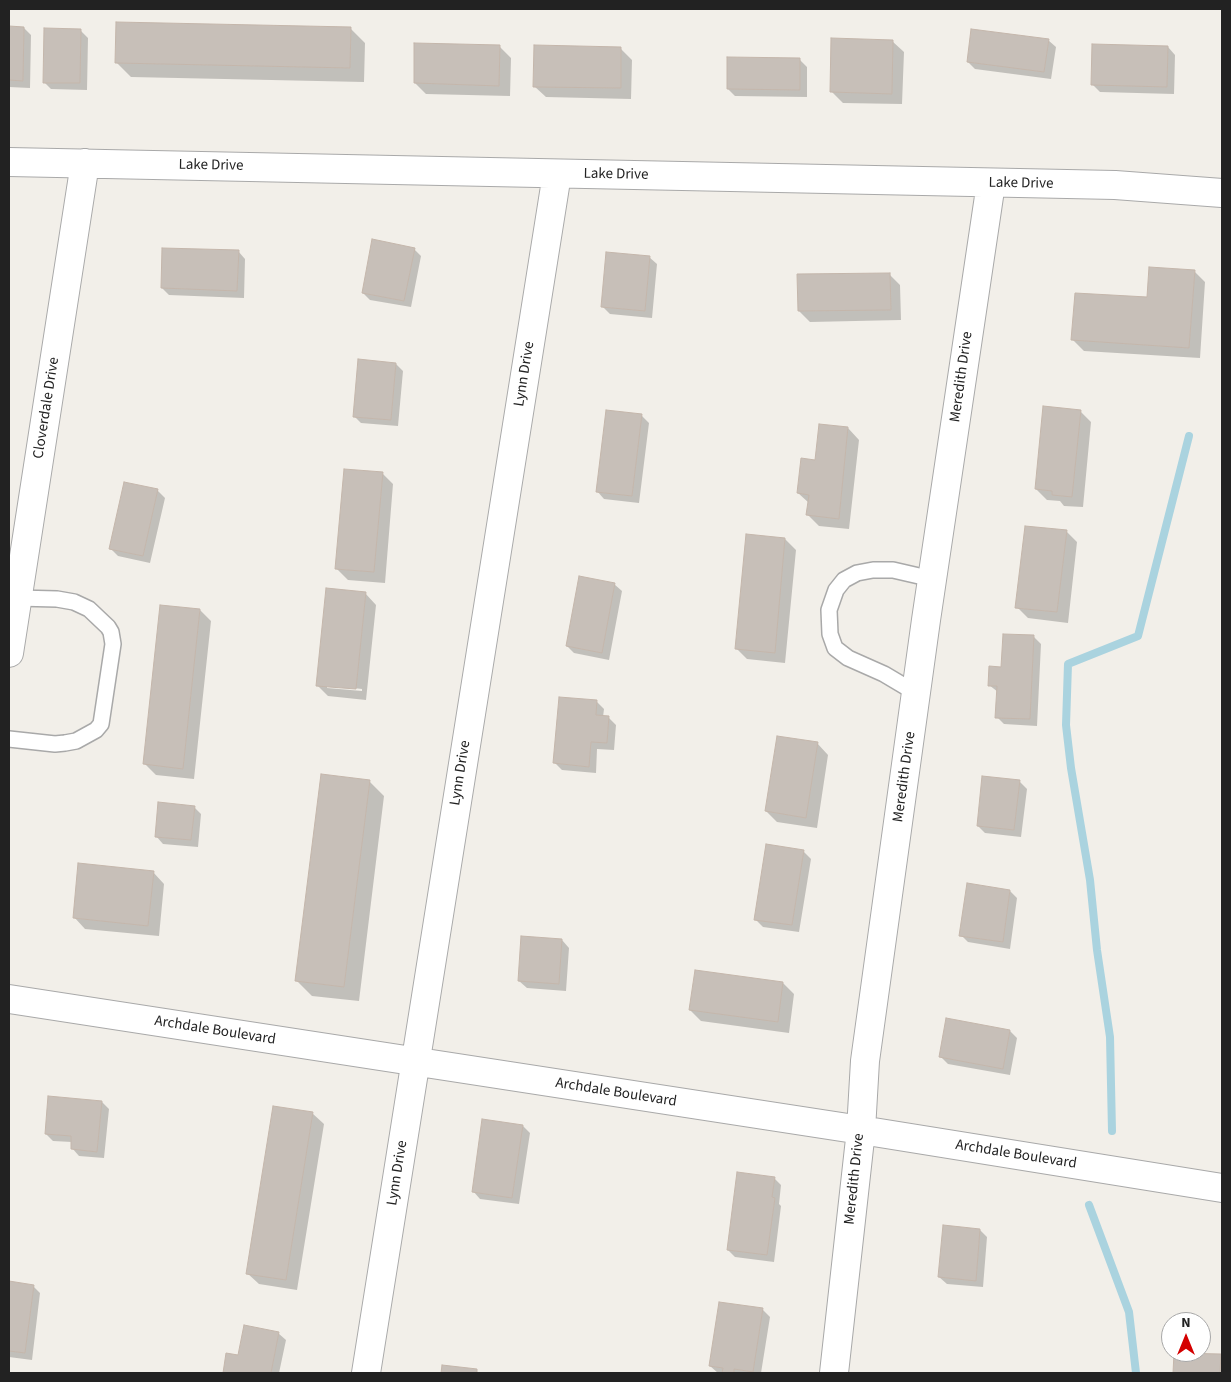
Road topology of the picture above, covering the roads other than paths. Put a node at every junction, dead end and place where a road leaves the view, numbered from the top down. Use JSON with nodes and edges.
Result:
{"nodes":[{"id":1,"x":9,"y":162,"type":"edge"},
{"id":2,"x":85,"y":163,"type":"junction"},
{"id":3,"x":557,"y":174,"type":"junction"},
{"id":4,"x":991,"y":183,"type":"junction"},
{"id":5,"x":1222,"y":193,"type":"edge"},
{"id":6,"x":932,"y":580,"type":"junction"},
{"id":7,"x":17,"y":598,"type":"junction"},
{"id":8,"x":9,"y":653,"type":"edge"},
{"id":9,"x":916,"y":693,"type":"junction"},
{"id":10,"x":9,"y":739,"type":"edge"},
{"id":11,"x":9,"y":999,"type":"edge"},
{"id":12,"x":415,"y":1062,"type":"junction"},
{"id":13,"x":861,"y":1130,"type":"junction"},
{"id":14,"x":1222,"y":1188,"type":"edge"},
{"id":15,"x":366,"y":1373,"type":"edge"},
{"id":16,"x":834,"y":1373,"type":"edge"}],
"edges":[{"from":1,"to":2,"type":"street","name":"Lake Drive"},
{"from":2,"to":3,"type":"street","name":"Lake Drive"},
{"from":2,"to":7,"type":"street","name":"Cloverdale Drive"},
{"from":3,"to":4,"type":"street","name":"Lake Drive"},
{"from":3,"to":12,"type":"street","name":"Lynn Drive"},
{"from":4,"to":5,"type":"street","name":"Lake Drive"},
{"from":4,"to":6,"type":"street","name":"Meredith Drive"},
{"from":6,"to":9,"type":"street","name":"Meredith Drive"},
{"from":6,"to":9,"type":"lane"},
{"from":7,"to":8,"type":"street","name":"Cloverdale Drive"},
{"from":7,"to":10,"type":"lane"},
{"from":9,"to":13,"type":"street","name":"Meredith Drive"},
{"from":11,"to":12,"type":"street","name":"Archdale Boulevard"},
{"from":12,"to":13,"type":"street","name":"Archdale Boulevard"},
{"from":12,"to":15,"type":"street","name":"Lynn Drive"},
{"from":13,"to":14,"type":"street","name":"Archdale Boulevard"},
{"from":13,"to":16,"type":"street","name":"Meredith Drive"}]}
